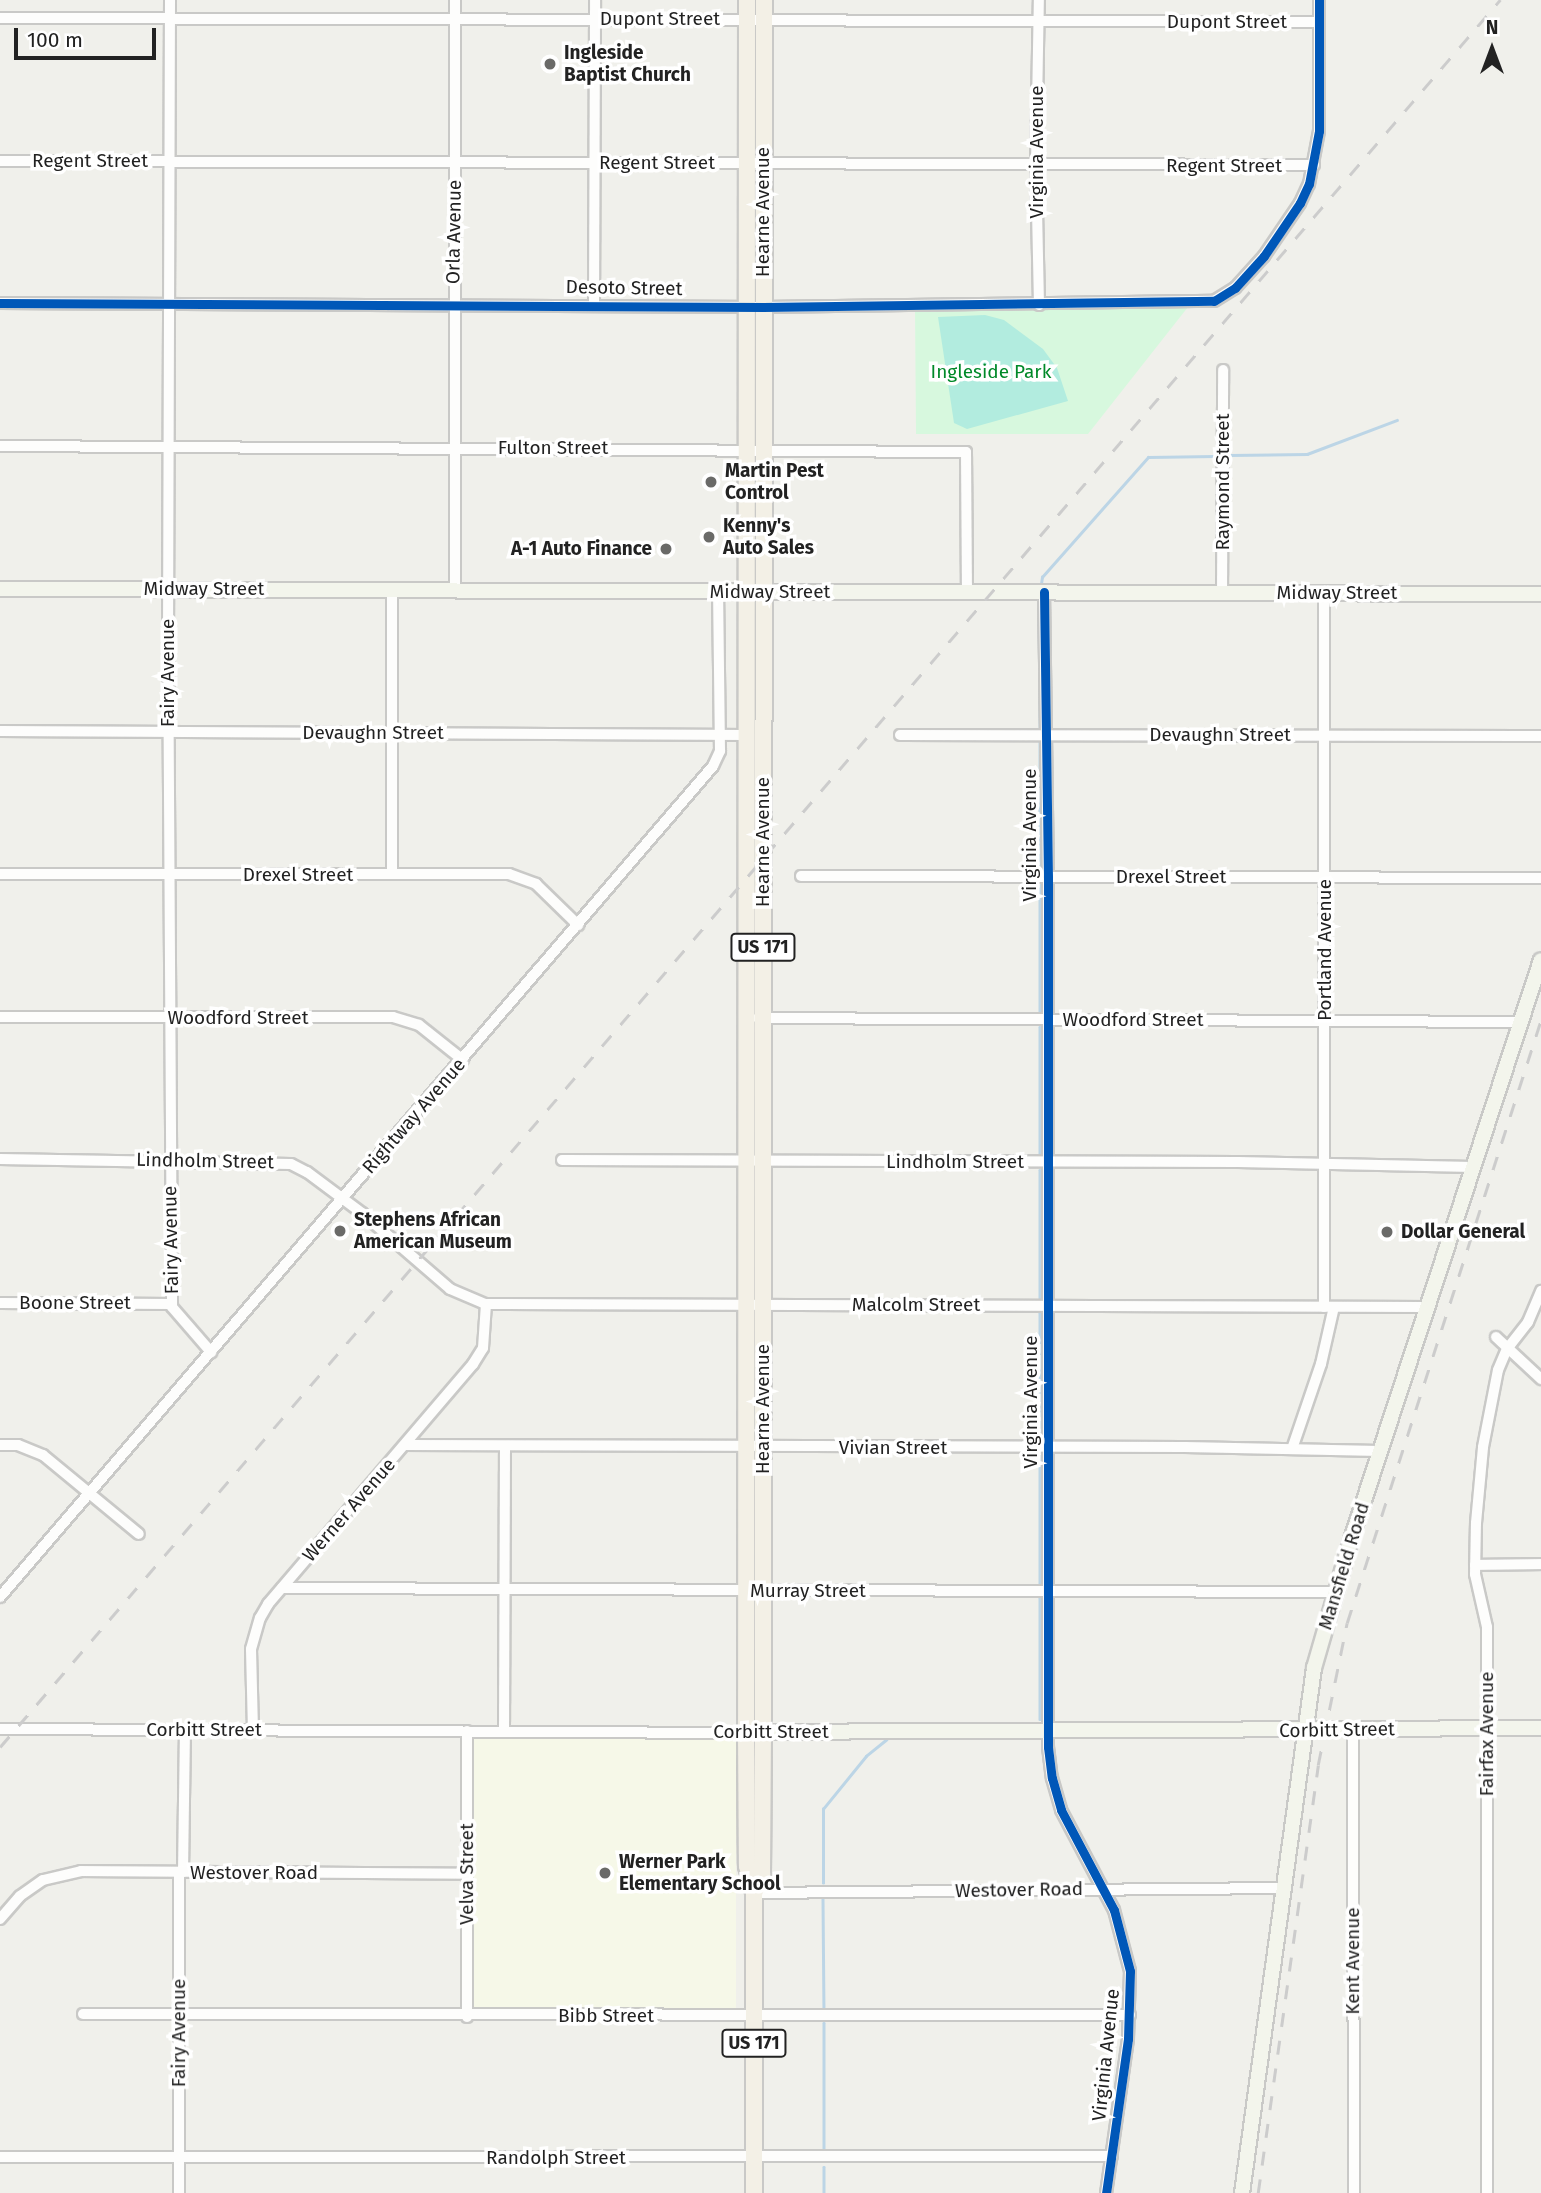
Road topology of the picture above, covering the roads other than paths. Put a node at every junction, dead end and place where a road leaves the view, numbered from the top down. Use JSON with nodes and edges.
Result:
{"nodes":[{"id":1,"x":170,"y":0,"type":"edge"},
{"id":2,"x":455,"y":0,"type":"edge"},
{"id":3,"x":595,"y":0,"type":"edge"},
{"id":4,"x":747,"y":0,"type":"edge"},
{"id":5,"x":764,"y":0,"type":"edge"},
{"id":6,"x":1039,"y":0,"type":"edge"},
{"id":7,"x":1319,"y":0,"type":"edge"},
{"id":8,"x":0,"y":18,"type":"edge"},
{"id":9,"x":170,"y":19,"type":"junction"},
{"id":10,"x":455,"y":19,"type":"junction"},
{"id":11,"x":595,"y":19,"type":"junction"},
{"id":12,"x":747,"y":19,"type":"junction"},
{"id":13,"x":764,"y":19,"type":"junction"},
{"id":14,"x":1038,"y":21,"type":"junction"},
{"id":15,"x":1319,"y":22,"type":"junction"},
{"id":16,"x":0,"y":161,"type":"edge"},
{"id":17,"x":169,"y":162,"type":"junction"},
{"id":18,"x":455,"y":162,"type":"junction"},
{"id":19,"x":594,"y":162,"type":"junction"},
{"id":20,"x":746,"y":163,"type":"junction"},
{"id":21,"x":764,"y":163,"type":"junction"},
{"id":22,"x":1036,"y":164,"type":"junction"},
{"id":23,"x":1314,"y":165,"type":"junction"},
{"id":24,"x":0,"y":303,"type":"edge"},
{"id":25,"x":169,"y":304,"type":"junction"},
{"id":26,"x":453,"y":304,"type":"junction"},
{"id":27,"x":1039,"y":304,"type":"junction"},
{"id":28,"x":594,"y":306,"type":"junction"},
{"id":29,"x":746,"y":307,"type":"junction"},
{"id":30,"x":763,"y":307,"type":"junction"},
{"id":31,"x":1223,"y":370,"type":"dead end"},
{"id":32,"x":0,"y":446,"type":"edge"},
{"id":33,"x":168,"y":447,"type":"junction"},
{"id":34,"x":454,"y":447,"type":"junction"},
{"id":35,"x":746,"y":448,"type":"junction"},
{"id":36,"x":763,"y":453,"type":"junction"},
{"id":37,"x":0,"y":589,"type":"edge"},
{"id":38,"x":168,"y":589,"type":"junction"},
{"id":39,"x":391,"y":590,"type":"junction"},
{"id":40,"x":455,"y":590,"type":"junction"},
{"id":41,"x":967,"y":592,"type":"junction"},
{"id":42,"x":1044,"y":592,"type":"junction"},
{"id":43,"x":718,"y":593,"type":"junction"},
{"id":44,"x":746,"y":593,"type":"junction"},
{"id":45,"x":763,"y":593,"type":"junction"},
{"id":46,"x":1222,"y":593,"type":"junction"},
{"id":47,"x":1324,"y":593,"type":"junction"},
{"id":48,"x":1541,"y":594,"type":"edge"},
{"id":49,"x":0,"y":732,"type":"edge"},
{"id":50,"x":169,"y":732,"type":"junction"},
{"id":51,"x":392,"y":733,"type":"junction"},
{"id":52,"x":720,"y":734,"type":"junction"},
{"id":53,"x":746,"y":735,"type":"junction"},
{"id":54,"x":900,"y":735,"type":"dead end"},
{"id":55,"x":1047,"y":735,"type":"junction"},
{"id":56,"x":1324,"y":736,"type":"junction"},
{"id":57,"x":1541,"y":736,"type":"edge"},
{"id":58,"x":0,"y":874,"type":"edge"},
{"id":59,"x":392,"y":874,"type":"junction"},
{"id":60,"x":169,"y":875,"type":"junction"},
{"id":61,"x":801,"y":876,"type":"dead end"},
{"id":62,"x":1048,"y":877,"type":"junction"},
{"id":63,"x":1324,"y":878,"type":"junction"},
{"id":64,"x":1541,"y":878,"type":"edge"},
{"id":65,"x":578,"y":925,"type":"junction"},
{"id":66,"x":1541,"y":960,"type":"edge"},
{"id":67,"x":0,"y":1017,"type":"edge"},
{"id":68,"x":746,"y":1018,"type":"junction"},
{"id":69,"x":763,"y":1018,"type":"junction"},
{"id":70,"x":169,"y":1019,"type":"junction"},
{"id":71,"x":1048,"y":1019,"type":"junction"},
{"id":72,"x":1325,"y":1021,"type":"junction"},
{"id":73,"x":1521,"y":1022,"type":"junction"},
{"id":74,"x":463,"y":1060,"type":"junction"},
{"id":75,"x":0,"y":1160,"type":"edge"},
{"id":76,"x":562,"y":1160,"type":"dead end"},
{"id":77,"x":170,"y":1162,"type":"junction"},
{"id":78,"x":746,"y":1162,"type":"junction"},
{"id":79,"x":763,"y":1162,"type":"junction"},
{"id":80,"x":1049,"y":1162,"type":"junction"},
{"id":81,"x":1325,"y":1164,"type":"junction"},
{"id":82,"x":1474,"y":1167,"type":"junction"},
{"id":83,"x":342,"y":1198,"type":"junction"},
{"id":84,"x":417,"y":1262,"type":"joint"},
{"id":85,"x":1541,"y":1291,"type":"edge"},
{"id":86,"x":0,"y":1303,"type":"edge"},
{"id":87,"x":172,"y":1304,"type":"junction"},
{"id":88,"x":486,"y":1304,"type":"junction"},
{"id":89,"x":746,"y":1304,"type":"junction"},
{"id":90,"x":763,"y":1305,"type":"junction"},
{"id":91,"x":1049,"y":1305,"type":"junction"},
{"id":92,"x":1329,"y":1307,"type":"junction"},
{"id":93,"x":1427,"y":1307,"type":"junction"},
{"id":94,"x":1496,"y":1337,"type":"dead end"},
{"id":95,"x":1507,"y":1349,"type":"junction"},
{"id":96,"x":211,"y":1352,"type":"junction"},
{"id":97,"x":1541,"y":1379,"type":"edge"},
{"id":98,"x":0,"y":1445,"type":"edge"},
{"id":99,"x":405,"y":1445,"type":"junction"},
{"id":100,"x":505,"y":1446,"type":"junction"},
{"id":101,"x":746,"y":1448,"type":"junction"},
{"id":102,"x":763,"y":1448,"type":"junction"},
{"id":103,"x":1049,"y":1448,"type":"junction"},
{"id":104,"x":1292,"y":1449,"type":"junction"},
{"id":105,"x":1380,"y":1451,"type":"junction"},
{"id":106,"x":90,"y":1493,"type":"junction"},
{"id":107,"x":139,"y":1534,"type":"dead end"},
{"id":108,"x":1541,"y":1564,"type":"edge"},
{"id":109,"x":1475,"y":1565,"type":"junction"},
{"id":110,"x":282,"y":1588,"type":"junction"},
{"id":111,"x":504,"y":1589,"type":"junction"},
{"id":112,"x":746,"y":1590,"type":"junction"},
{"id":113,"x":1049,"y":1590,"type":"junction"},
{"id":114,"x":763,"y":1591,"type":"junction"},
{"id":115,"x":1335,"y":1592,"type":"junction"},
{"id":116,"x":0,"y":1597,"type":"edge"},
{"id":117,"x":1353,"y":1728,"type":"junction"},
{"id":118,"x":1487,"y":1728,"type":"junction"},
{"id":119,"x":1541,"y":1728,"type":"edge"},
{"id":120,"x":0,"y":1729,"type":"edge"},
{"id":121,"x":185,"y":1731,"type":"junction"},
{"id":122,"x":253,"y":1731,"type":"junction"},
{"id":123,"x":467,"y":1731,"type":"junction"},
{"id":124,"x":504,"y":1731,"type":"junction"},
{"id":125,"x":1304,"y":1731,"type":"junction"},
{"id":126,"x":746,"y":1732,"type":"junction"},
{"id":127,"x":763,"y":1732,"type":"junction"},
{"id":128,"x":1049,"y":1732,"type":"junction"},
{"id":129,"x":181,"y":1872,"type":"junction"},
{"id":130,"x":467,"y":1874,"type":"junction"},
{"id":131,"x":1284,"y":1888,"type":"junction"},
{"id":132,"x":1103,"y":1889,"type":"junction"},
{"id":133,"x":754,"y":1893,"type":"junction"},
{"id":134,"x":0,"y":1919,"type":"edge"},
{"id":135,"x":83,"y":2014,"type":"dead end"},
{"id":136,"x":1130,"y":2015,"type":"junction"},
{"id":137,"x":178,"y":2016,"type":"junction"},
{"id":138,"x":754,"y":2016,"type":"junction"},
{"id":139,"x":467,"y":2017,"type":"junction"},
{"id":140,"x":1112,"y":2156,"type":"junction"},
{"id":141,"x":0,"y":2157,"type":"edge"},
{"id":142,"x":179,"y":2157,"type":"junction"},
{"id":143,"x":754,"y":2158,"type":"junction"},
{"id":144,"x":179,"y":2193,"type":"edge"},
{"id":145,"x":754,"y":2193,"type":"edge"},
{"id":146,"x":1106,"y":2193,"type":"edge"},
{"id":147,"x":1242,"y":2193,"type":"edge"},
{"id":148,"x":1354,"y":2193,"type":"edge"},
{"id":149,"x":1487,"y":2193,"type":"edge"}],
"edges":[{"from":1,"to":9,"type":"street","name":"Fairy Avenue"},
{"from":2,"to":10,"type":"street","name":"Orla Avenue"},
{"from":3,"to":11,"type":"street"},
{"from":4,"to":12,"type":"main road","name":"Hearne Avenue","number":"US 171"},
{"from":5,"to":13,"type":"main road","name":"Hearne Avenue","number":"US 171"},
{"from":6,"to":14,"type":"street","name":"Virginia Avenue"},
{"from":7,"to":15,"type":"street"},
{"from":8,"to":9,"type":"street","name":"Dupont Street"},
{"from":9,"to":10,"type":"street","name":"Dupont Street"},
{"from":9,"to":17,"type":"street","name":"Fairy Avenue"},
{"from":10,"to":11,"type":"street","name":"Dupont Street"},
{"from":10,"to":18,"type":"street","name":"Orla Avenue"},
{"from":11,"to":12,"type":"street","name":"Dupont Street"},
{"from":11,"to":19,"type":"street"},
{"from":12,"to":13,"type":"street","name":"Dupont Street"},
{"from":12,"to":20,"type":"main road","name":"Hearne Avenue","number":"US 171"},
{"from":13,"to":14,"type":"street","name":"Dupont Street"},
{"from":13,"to":21,"type":"main road","name":"Hearne Avenue","number":"US 171"},
{"from":14,"to":15,"type":"street","name":"Dupont Street"},
{"from":14,"to":22,"type":"street","name":"Virginia Avenue"},
{"from":15,"to":23,"type":"street"},
{"from":16,"to":17,"type":"street","name":"Regent Street"},
{"from":17,"to":18,"type":"street","name":"Regent Street"},
{"from":17,"to":25,"type":"street","name":"Fairy Avenue"},
{"from":18,"to":19,"type":"street","name":"Regent Street"},
{"from":18,"to":26,"type":"street","name":"Orla Avenue"},
{"from":19,"to":20,"type":"street","name":"Regent Street"},
{"from":19,"to":28,"type":"street"},
{"from":20,"to":21,"type":"street","name":"Regent Street"},
{"from":20,"to":29,"type":"main road","name":"Hearne Avenue","number":"US 171"},
{"from":21,"to":22,"type":"street","name":"Regent Street"},
{"from":21,"to":30,"type":"main road","name":"Hearne Avenue","number":"US 171"},
{"from":22,"to":23,"type":"street","name":"Regent Street"},
{"from":22,"to":27,"type":"street","name":"Virginia Avenue"},
{"from":23,"to":27,"type":"street","name":"Desoto Street"},
{"from":24,"to":25,"type":"street","name":"Desoto Street"},
{"from":25,"to":26,"type":"street","name":"Desoto Street"},
{"from":25,"to":33,"type":"street","name":"Fairy Avenue"},
{"from":26,"to":28,"type":"street","name":"Desoto Street"},
{"from":26,"to":34,"type":"street","name":"Orla Avenue"},
{"from":27,"to":30,"type":"street","name":"Desoto Street"},
{"from":28,"to":29,"type":"street","name":"Desoto Street"},
{"from":29,"to":30,"type":"street","name":"Desoto Street"},
{"from":29,"to":35,"type":"main road","name":"Hearne Avenue","number":"US 171"},
{"from":30,"to":36,"type":"main road","name":"Hearne Avenue","number":"US 171"},
{"from":31,"to":46,"type":"street","name":"Raymond Street"},
{"from":32,"to":33,"type":"street","name":"Fulton Street"},
{"from":33,"to":34,"type":"street","name":"Fulton Street"},
{"from":33,"to":38,"type":"street","name":"Fairy Avenue"},
{"from":34,"to":35,"type":"street","name":"Fulton Street"},
{"from":34,"to":40,"type":"street","name":"Orla Avenue"},
{"from":35,"to":36,"type":"street","name":"Fulton Street"},
{"from":35,"to":44,"type":"main road","name":"Hearne Avenue","number":"US 171"},
{"from":36,"to":41,"type":"street","name":"Fulton Street"},
{"from":36,"to":45,"type":"main road","name":"Hearne Avenue","number":"US 171"},
{"from":37,"to":38,"type":"street","name":"Midway Street"},
{"from":38,"to":39,"type":"street","name":"Midway Street"},
{"from":38,"to":50,"type":"street","name":"Fairy Avenue"},
{"from":39,"to":40,"type":"street","name":"Midway Street"},
{"from":39,"to":51,"type":"street"},
{"from":40,"to":43,"type":"street","name":"Midway Street"},
{"from":41,"to":42,"type":"street","name":"Midway Street"},
{"from":41,"to":45,"type":"street","name":"Midway Street"},
{"from":42,"to":46,"type":"street","name":"Midway Street"},
{"from":42,"to":55,"type":"street","name":"Virginia Avenue"},
{"from":43,"to":44,"type":"street","name":"Midway Street"},
{"from":43,"to":52,"type":"street","name":"Rightway Avenue"},
{"from":44,"to":45,"type":"street","name":"Midway Street"},
{"from":44,"to":53,"type":"main road","name":"Hearne Avenue","number":"US 171"},
{"from":45,"to":69,"type":"main road","name":"Hearne Avenue","number":"US 171"},
{"from":46,"to":47,"type":"street","name":"Midway Street"},
{"from":47,"to":48,"type":"street","name":"Midway Street"},
{"from":47,"to":56,"type":"street","name":"Portland Avenue"},
{"from":49,"to":50,"type":"street","name":"Devaughn Street"},
{"from":50,"to":51,"type":"street","name":"Devaughn Street"},
{"from":50,"to":60,"type":"street","name":"Fairy Avenue"},
{"from":51,"to":52,"type":"street","name":"Devaughn Street"},
{"from":51,"to":59,"type":"street"},
{"from":52,"to":53,"type":"street","name":"Devaughn Street"},
{"from":52,"to":65,"type":"street","name":"Rightway Avenue"},
{"from":53,"to":68,"type":"main road","name":"Hearne Avenue","number":"US 171"},
{"from":54,"to":55,"type":"street","name":"Devaughn Street"},
{"from":55,"to":56,"type":"street","name":"Devaughn Street"},
{"from":55,"to":62,"type":"street","name":"Virginia Avenue"},
{"from":56,"to":57,"type":"street","name":"Devaughn Street"},
{"from":56,"to":63,"type":"street","name":"Portland Avenue"},
{"from":58,"to":60,"type":"street","name":"Drexel Street"},
{"from":59,"to":60,"type":"street","name":"Drexel Street"},
{"from":59,"to":65,"type":"street","name":"Drexel Street"},
{"from":60,"to":70,"type":"street","name":"Fairy Avenue"},
{"from":61,"to":62,"type":"street","name":"Drexel Street"},
{"from":62,"to":63,"type":"street","name":"Drexel Street"},
{"from":62,"to":71,"type":"street","name":"Virginia Avenue"},
{"from":63,"to":64,"type":"street","name":"Drexel Street"},
{"from":63,"to":72,"type":"street","name":"Portland Avenue"},
{"from":65,"to":74,"type":"street","name":"Rightway Avenue"},
{"from":66,"to":73,"type":"street","name":"Mansfield Road"},
{"from":67,"to":70,"type":"street","name":"Woodford Street"},
{"from":68,"to":69,"type":"street","name":"Woodford Street"},
{"from":68,"to":78,"type":"main road","name":"Hearne Avenue","number":"US 171"},
{"from":69,"to":71,"type":"street","name":"Woodford Street"},
{"from":69,"to":79,"type":"main road","name":"Hearne Avenue","number":"US 171"},
{"from":70,"to":74,"type":"street","name":"Woodford Street"},
{"from":70,"to":77,"type":"street","name":"Fairy Avenue"},
{"from":71,"to":72,"type":"street","name":"Woodford Street"},
{"from":71,"to":80,"type":"street","name":"Virginia Avenue"},
{"from":72,"to":73,"type":"street","name":"Woodford Street"},
{"from":72,"to":81,"type":"street","name":"Portland Avenue"},
{"from":73,"to":82,"type":"street","name":"Mansfield Road"},
{"from":74,"to":83,"type":"street","name":"Rightway Avenue"},
{"from":75,"to":77,"type":"street","name":"Lindholm Street"},
{"from":76,"to":78,"type":"street","name":"Lindholm Street"},
{"from":77,"to":83,"type":"street","name":"Lindholm Street"},
{"from":77,"to":87,"type":"street","name":"Fairy Avenue"},
{"from":78,"to":79,"type":"street","name":"Lindholm Street"},
{"from":78,"to":89,"type":"main road","name":"Hearne Avenue","number":"US 171"},
{"from":79,"to":80,"type":"street","name":"Lindholm Street"},
{"from":79,"to":90,"type":"main road","name":"Hearne Avenue","number":"US 171"},
{"from":80,"to":81,"type":"street","name":"Lindholm Street"},
{"from":80,"to":91,"type":"street","name":"Virginia Avenue"},
{"from":81,"to":82,"type":"street","name":"Lindholm Street"},
{"from":81,"to":92,"type":"street","name":"Portland Avenue"},
{"from":82,"to":93,"type":"street","name":"Mansfield Road"},
{"from":83,"to":84,"type":"street","name":"Lindholm Street"},
{"from":83,"to":96,"type":"street","name":"Rightway Avenue"},
{"from":84,"to":88,"type":"street","name":"Malcolm Street"},
{"from":85,"to":95,"type":"street","name":"Fairfax Avenue"},
{"from":86,"to":87,"type":"street","name":"Boone Street"},
{"from":87,"to":96,"type":"street"},
{"from":88,"to":89,"type":"street","name":"Malcolm Street"},
{"from":88,"to":99,"type":"street","name":"Werner Avenue"},
{"from":89,"to":90,"type":"street","name":"Malcolm Street"},
{"from":89,"to":101,"type":"main road","name":"Hearne Avenue","number":"US 171"},
{"from":90,"to":91,"type":"street","name":"Malcolm Street"},
{"from":90,"to":102,"type":"main road","name":"Hearne Avenue","number":"US 171"},
{"from":91,"to":92,"type":"street","name":"Malcolm Street"},
{"from":91,"to":103,"type":"street","name":"Virginia Avenue"},
{"from":92,"to":93,"type":"street","name":"Malcolm Street"},
{"from":92,"to":104,"type":"street","name":"Portland Avenue"},
{"from":93,"to":105,"type":"street","name":"Mansfield Road"},
{"from":94,"to":95,"type":"street"},
{"from":95,"to":97,"type":"street"},
{"from":95,"to":109,"type":"street","name":"Fairfax Avenue"},
{"from":96,"to":106,"type":"street","name":"Rightway Avenue"},
{"from":98,"to":106,"type":"street"},
{"from":99,"to":100,"type":"street","name":"Vivian Street"},
{"from":99,"to":110,"type":"street","name":"Werner Avenue"},
{"from":100,"to":101,"type":"street","name":"Vivian Street"},
{"from":100,"to":111,"type":"street"},
{"from":101,"to":102,"type":"street","name":"Vivian Street"},
{"from":101,"to":112,"type":"main road","name":"Hearne Avenue","number":"US 171"},
{"from":102,"to":103,"type":"street","name":"Vivian Street"},
{"from":102,"to":114,"type":"main road","name":"Hearne Avenue","number":"US 171"},
{"from":103,"to":104,"type":"street","name":"Vivian Street"},
{"from":103,"to":113,"type":"street","name":"Virginia Avenue"},
{"from":104,"to":105,"type":"street","name":"Vivian Street"},
{"from":105,"to":115,"type":"street","name":"Mansfield Road"},
{"from":106,"to":107,"type":"street"},
{"from":106,"to":116,"type":"street","name":"Rightway Avenue"},
{"from":108,"to":109,"type":"street"},
{"from":109,"to":118,"type":"street","name":"Fairfax Avenue"},
{"from":110,"to":111,"type":"street","name":"Murray Street"},
{"from":110,"to":122,"type":"street","name":"Werner Avenue"},
{"from":111,"to":112,"type":"street","name":"Murray Street"},
{"from":111,"to":124,"type":"street"},
{"from":112,"to":114,"type":"street","name":"Murray Street"},
{"from":112,"to":126,"type":"main road","name":"Hearne Avenue","number":"US 171"},
{"from":113,"to":114,"type":"street","name":"Murray Street"},
{"from":113,"to":115,"type":"street","name":"Murray Street"},
{"from":113,"to":128,"type":"street","name":"Virginia Avenue"},
{"from":114,"to":127,"type":"main road","name":"Hearne Avenue","number":"US 171"},
{"from":115,"to":125,"type":"street","name":"Mansfield Road"},
{"from":117,"to":118,"type":"street","name":"Corbitt Street"},
{"from":117,"to":125,"type":"street","name":"Corbitt Street"},
{"from":117,"to":148,"type":"street","name":"Kent Avenue"},
{"from":118,"to":119,"type":"street","name":"Corbitt Street"},
{"from":118,"to":149,"type":"street","name":"Fairfax Avenue"},
{"from":120,"to":121,"type":"street","name":"Corbitt Street"},
{"from":121,"to":122,"type":"street","name":"Corbitt Street"},
{"from":121,"to":129,"type":"street","name":"Fairy Avenue"},
{"from":122,"to":123,"type":"street","name":"Corbitt Street"},
{"from":123,"to":124,"type":"street","name":"Corbitt Street"},
{"from":123,"to":130,"type":"street","name":"Velva Street"},
{"from":124,"to":126,"type":"street","name":"Corbitt Street"},
{"from":125,"to":128,"type":"street","name":"Corbitt Street"},
{"from":125,"to":131,"type":"street","name":"Mansfield Road"},
{"from":126,"to":127,"type":"street","name":"Corbitt Street"},
{"from":126,"to":133,"type":"main road","name":"Hearne Avenue","number":"US 171"},
{"from":127,"to":128,"type":"street","name":"Corbitt Street"},
{"from":127,"to":133,"type":"main road","name":"Hearne Avenue","number":"US 171"},
{"from":128,"to":132,"type":"street","name":"Virginia Avenue"},
{"from":129,"to":130,"type":"street","name":"Westover Road"},
{"from":129,"to":134,"type":"street","name":"Westover Road"},
{"from":129,"to":137,"type":"street","name":"Fairy Avenue"},
{"from":130,"to":139,"type":"street","name":"Velva Street"},
{"from":131,"to":132,"type":"street","name":"Westover Road"},
{"from":131,"to":147,"type":"street","name":"Mansfield Road"},
{"from":132,"to":133,"type":"street","name":"Westover Road"},
{"from":132,"to":136,"type":"street","name":"Virginia Avenue"},
{"from":133,"to":138,"type":"main road","name":"Hearne Avenue","number":"US 171"},
{"from":135,"to":137,"type":"street","name":"Bibb Street"},
{"from":136,"to":138,"type":"street","name":"Bibb Street"},
{"from":136,"to":140,"type":"street","name":"Virginia Avenue"},
{"from":137,"to":139,"type":"street","name":"Bibb Street"},
{"from":137,"to":142,"type":"street","name":"Fairy Avenue"},
{"from":138,"to":139,"type":"street","name":"Bibb Street"},
{"from":138,"to":143,"type":"main road","name":"Hearne Avenue","number":"US 171"},
{"from":140,"to":143,"type":"street","name":"Randolph Street"},
{"from":140,"to":146,"type":"street","name":"Virginia Avenue"},
{"from":141,"to":142,"type":"street","name":"Randolph Street"},
{"from":142,"to":143,"type":"street","name":"Randolph Street"},
{"from":142,"to":144,"type":"street","name":"Fairy Avenue"},
{"from":143,"to":145,"type":"main road","name":"Hearne Avenue","number":"US 171"}]}
